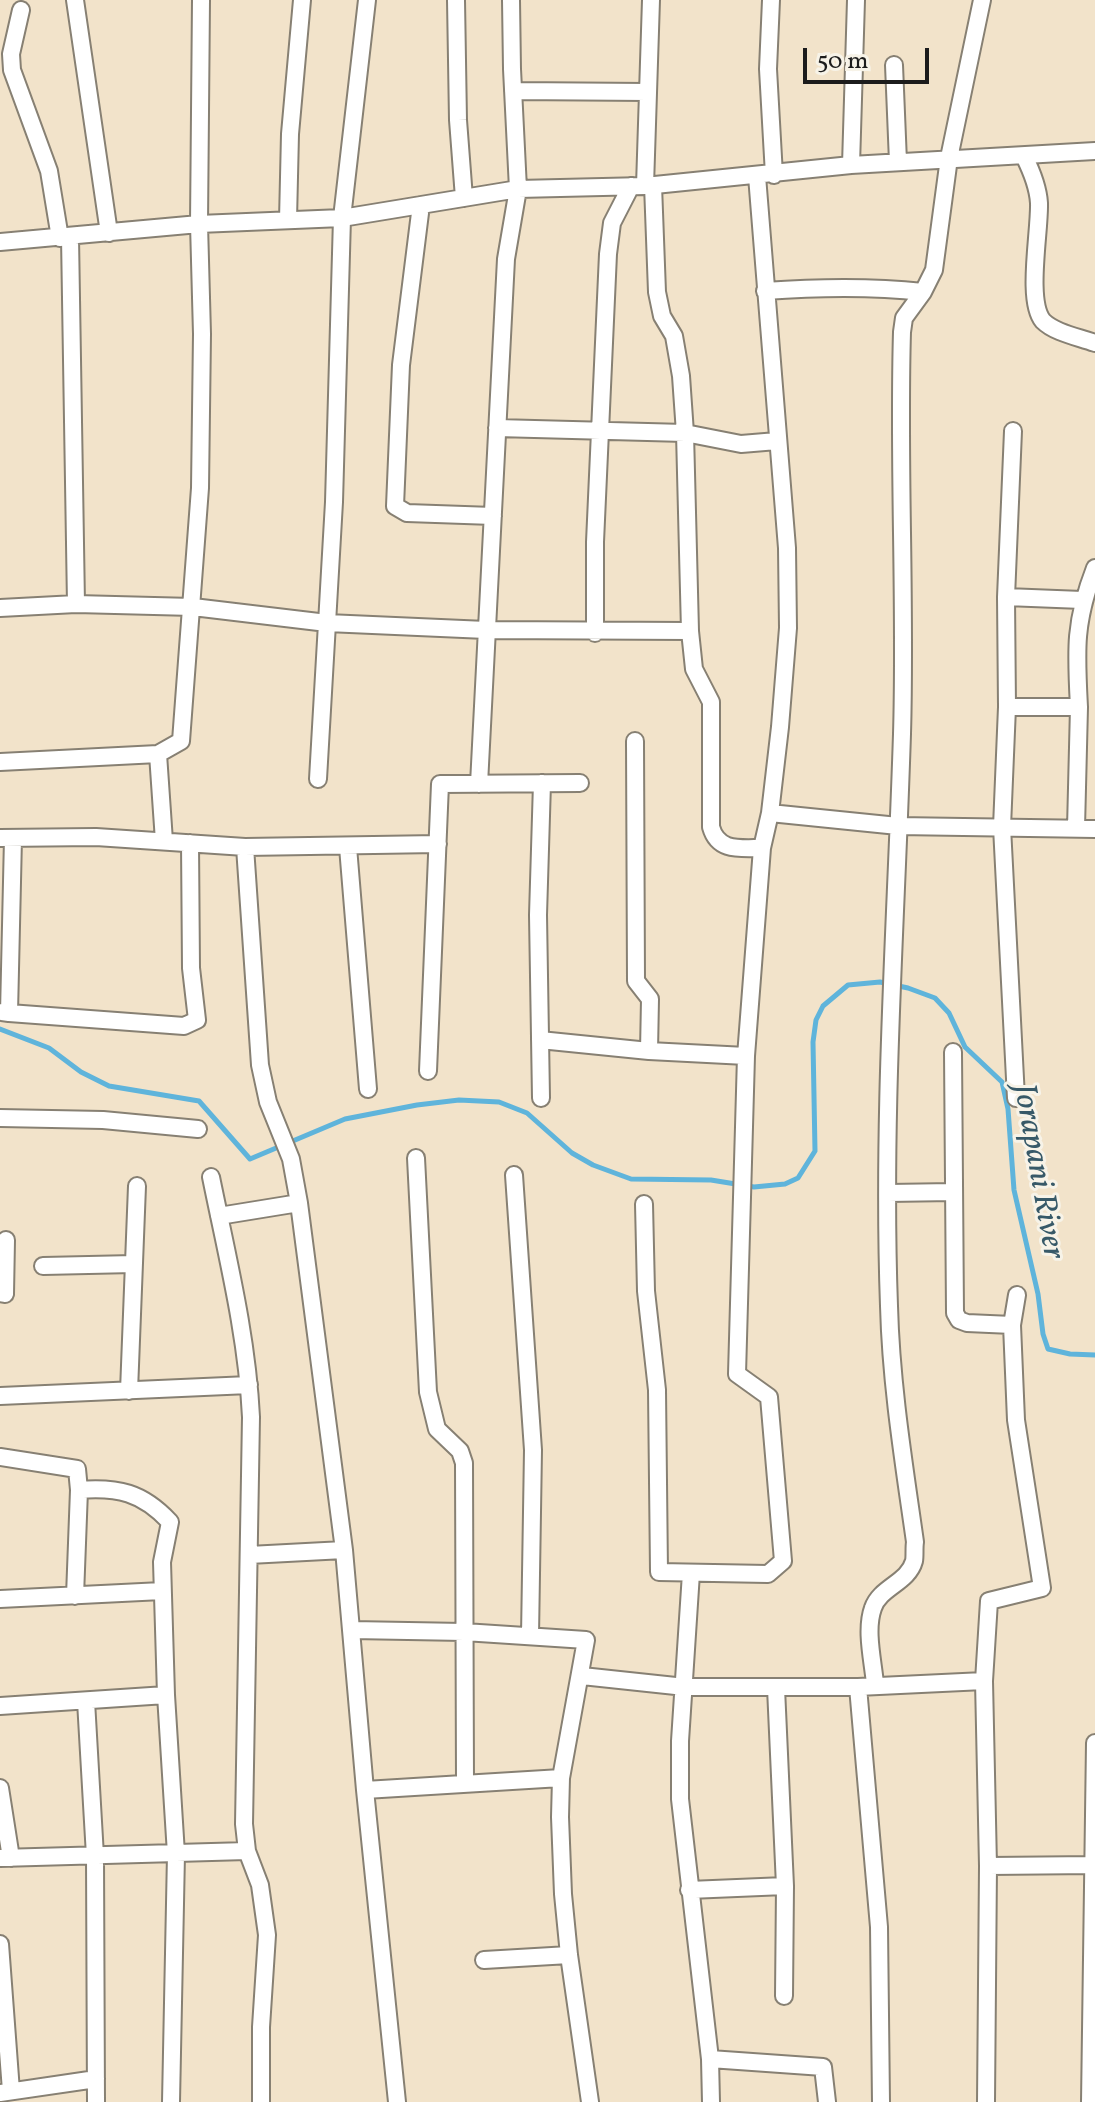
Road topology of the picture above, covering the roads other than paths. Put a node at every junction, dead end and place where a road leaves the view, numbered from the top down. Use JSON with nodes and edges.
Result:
{"nodes":[{"id":1,"x":75,"y":0,"type":"edge"},
{"id":2,"x":201,"y":0,"type":"edge"},
{"id":3,"x":302,"y":0,"type":"edge"},
{"id":4,"x":367,"y":0,"type":"edge"},
{"id":5,"x":456,"y":0,"type":"edge"},
{"id":6,"x":511,"y":0,"type":"edge"},
{"id":7,"x":651,"y":0,"type":"edge"},
{"id":8,"x":771,"y":0,"type":"edge"},
{"id":9,"x":856,"y":0,"type":"edge"},
{"id":10,"x":982,"y":0,"type":"edge"},
{"id":11,"x":21,"y":10,"type":"dead end"},
{"id":12,"x":894,"y":65,"type":"dead end"},
{"id":13,"x":513,"y":91,"type":"junction"},
{"id":14,"x":648,"y":92,"type":"junction"},
{"id":15,"x":1095,"y":151,"type":"edge"},
{"id":16,"x":1024,"y":156,"type":"junction"},
{"id":17,"x":949,"y":158,"type":"junction"},
{"id":18,"x":898,"y":162,"type":"junction"},
{"id":19,"x":851,"y":165,"type":"junction"},
{"id":20,"x":766,"y":175,"type":"junction"},
{"id":21,"x":643,"y":185,"type":"junction"},
{"id":22,"x":518,"y":189,"type":"junction"},
{"id":23,"x":464,"y":198,"type":"junction"},
{"id":24,"x":421,"y":205,"type":"junction"},
{"id":25,"x":342,"y":218,"type":"junction"},
{"id":26,"x":288,"y":220,"type":"junction"},
{"id":27,"x":199,"y":224,"type":"junction"},
{"id":28,"x":109,"y":233,"type":"junction"},
{"id":29,"x":65,"y":237,"type":"junction"},
{"id":30,"x":0,"y":242,"type":"edge"},
{"id":31,"x":765,"y":291,"type":"junction"},
{"id":32,"x":923,"y":292,"type":"junction"},
{"id":33,"x":1095,"y":343,"type":"edge"},
{"id":34,"x":497,"y":428,"type":"junction"},
{"id":35,"x":1013,"y":431,"type":"dead end"},
{"id":36,"x":600,"y":432,"type":"junction"},
{"id":37,"x":685,"y":433,"type":"junction"},
{"id":38,"x":777,"y":441,"type":"junction"},
{"id":39,"x":493,"y":516,"type":"junction"},
{"id":40,"x":1095,"y":568,"type":"edge"},
{"id":41,"x":1006,"y":597,"type":"junction"},
{"id":42,"x":1082,"y":600,"type":"junction"},
{"id":43,"x":76,"y":604,"type":"junction"},
{"id":44,"x":193,"y":607,"type":"junction"},
{"id":45,"x":0,"y":608,"type":"edge"},
{"id":46,"x":327,"y":623,"type":"junction"},
{"id":47,"x":486,"y":630,"type":"junction"},
{"id":48,"x":690,"y":631,"type":"junction"},
{"id":49,"x":595,"y":633,"type":"junction"},
{"id":50,"x":1007,"y":707,"type":"junction"},
{"id":51,"x":1079,"y":707,"type":"junction"},
{"id":52,"x":635,"y":741,"type":"dead end"},
{"id":53,"x":158,"y":754,"type":"junction"},
{"id":54,"x":0,"y":762,"type":"edge"},
{"id":55,"x":318,"y":779,"type":"dead end"},
{"id":56,"x":542,"y":783,"type":"junction"},
{"id":57,"x":580,"y":783,"type":"dead end"},
{"id":58,"x":479,"y":784,"type":"junction"},
{"id":59,"x":770,"y":813,"type":"junction"},
{"id":60,"x":898,"y":826,"type":"junction"},
{"id":61,"x":1002,"y":827,"type":"junction"},
{"id":62,"x":1076,"y":828,"type":"junction"},
{"id":63,"x":1095,"y":829,"type":"edge"},
{"id":64,"x":6,"y":838,"type":"edge"},
{"id":65,"x":164,"y":841,"type":"junction"},
{"id":66,"x":190,"y":843,"type":"junction"},
{"id":67,"x":438,"y":844,"type":"junction"},
{"id":68,"x":245,"y":847,"type":"junction"},
{"id":69,"x":348,"y":847,"type":"junction"},
{"id":70,"x":762,"y":848,"type":"junction"},
{"id":71,"x":5,"y":1012,"type":"edge"},
{"id":72,"x":540,"y":1040,"type":"junction"},
{"id":73,"x":649,"y":1051,"type":"junction"},
{"id":74,"x":953,"y":1052,"type":"dead end"},
{"id":75,"x":746,"y":1056,"type":"junction"},
{"id":76,"x":428,"y":1071,"type":"dead end"},
{"id":77,"x":368,"y":1089,"type":"dead end"},
{"id":78,"x":541,"y":1098,"type":"dead end"},
{"id":79,"x":1016,"y":1098,"type":"dead end"},
{"id":80,"x":0,"y":1118,"type":"edge"},
{"id":81,"x":198,"y":1129,"type":"dead end"},
{"id":82,"x":416,"y":1158,"type":"dead end"},
{"id":83,"x":514,"y":1175,"type":"dead end"},
{"id":84,"x":211,"y":1177,"type":"dead end"},
{"id":85,"x":137,"y":1186,"type":"dead end"},
{"id":86,"x":953,"y":1192,"type":"junction"},
{"id":87,"x":888,"y":1193,"type":"junction"},
{"id":88,"x":299,"y":1203,"type":"junction"},
{"id":89,"x":644,"y":1204,"type":"dead end"},
{"id":90,"x":219,"y":1216,"type":"junction"},
{"id":91,"x":6,"y":1240,"type":"dead end"},
{"id":92,"x":134,"y":1264,"type":"junction"},
{"id":93,"x":43,"y":1266,"type":"dead end"},
{"id":94,"x":0,"y":1293,"type":"edge"},
{"id":95,"x":1017,"y":1295,"type":"dead end"},
{"id":96,"x":1012,"y":1325,"type":"junction"},
{"id":97,"x":249,"y":1385,"type":"junction"},
{"id":98,"x":129,"y":1391,"type":"junction"},
{"id":99,"x":0,"y":1396,"type":"edge"},
{"id":100,"x":0,"y":1457,"type":"edge"},
{"id":101,"x":79,"y":1490,"type":"junction"},
{"id":102,"x":344,"y":1550,"type":"junction"},
{"id":103,"x":249,"y":1555,"type":"junction"},
{"id":104,"x":691,"y":1573,"type":"junction"},
{"id":105,"x":162,"y":1591,"type":"junction"},
{"id":106,"x":75,"y":1596,"type":"junction"},
{"id":107,"x":0,"y":1599,"type":"edge"},
{"id":108,"x":352,"y":1630,"type":"junction"},
{"id":109,"x":464,"y":1632,"type":"junction"},
{"id":110,"x":530,"y":1636,"type":"junction"},
{"id":111,"x":582,"y":1676,"type":"junction"},
{"id":112,"x":984,"y":1681,"type":"junction"},
{"id":113,"x":867,"y":1686,"type":"junction"},
{"id":114,"x":685,"y":1687,"type":"junction"},
{"id":115,"x":776,"y":1688,"type":"junction"},
{"id":116,"x":166,"y":1695,"type":"junction"},
{"id":117,"x":86,"y":1701,"type":"junction"},
{"id":118,"x":0,"y":1706,"type":"edge"},
{"id":119,"x":1095,"y":1743,"type":"edge"},
{"id":120,"x":561,"y":1778,"type":"junction"},
{"id":121,"x":465,"y":1784,"type":"junction"},
{"id":122,"x":0,"y":1788,"type":"edge"},
{"id":123,"x":365,"y":1790,"type":"junction"},
{"id":124,"x":247,"y":1851,"type":"junction"},
{"id":125,"x":176,"y":1854,"type":"junction"},
{"id":126,"x":95,"y":1856,"type":"junction"},
{"id":127,"x":6,"y":1858,"type":"edge"},
{"id":128,"x":1095,"y":1865,"type":"edge"},
{"id":129,"x":988,"y":1866,"type":"junction"},
{"id":130,"x":785,"y":1886,"type":"junction"},
{"id":131,"x":689,"y":1890,"type":"junction"},
{"id":132,"x":0,"y":1944,"type":"edge"},
{"id":133,"x":569,"y":1955,"type":"junction"},
{"id":134,"x":484,"y":1960,"type":"dead end"},
{"id":135,"x":784,"y":1996,"type":"dead end"},
{"id":136,"x":710,"y":2059,"type":"junction"},
{"id":137,"x":96,"y":2079,"type":"junction"},
{"id":138,"x":6,"y":2092,"type":"edge"},
{"id":139,"x":96,"y":2102,"type":"edge"},
{"id":140,"x":171,"y":2102,"type":"edge"},
{"id":141,"x":261,"y":2102,"type":"edge"},
{"id":142,"x":397,"y":2102,"type":"edge"},
{"id":143,"x":590,"y":2102,"type":"edge"},
{"id":144,"x":711,"y":2102,"type":"edge"},
{"id":145,"x":827,"y":2102,"type":"edge"},
{"id":146,"x":881,"y":2102,"type":"edge"},
{"id":147,"x":986,"y":2102,"type":"edge"},
{"id":148,"x":1090,"y":2102,"type":"edge"}],
"edges":[{"from":1,"to":28,"type":"street"},
{"from":2,"to":27,"type":"street"},
{"from":3,"to":26,"type":"street"},
{"from":4,"to":25,"type":"street"},
{"from":5,"to":23,"type":"street"},
{"from":6,"to":13,"type":"street"},
{"from":7,"to":14,"type":"street"},
{"from":8,"to":20,"type":"street"},
{"from":9,"to":19,"type":"street"},
{"from":10,"to":17,"type":"street"},
{"from":11,"to":29,"type":"street"},
{"from":12,"to":18,"type":"street"},
{"from":13,"to":14,"type":"street"},
{"from":13,"to":22,"type":"street"},
{"from":14,"to":21,"type":"street"},
{"from":15,"to":16,"type":"street"},
{"from":16,"to":17,"type":"street"},
{"from":16,"to":33,"type":"street"},
{"from":17,"to":18,"type":"street"},
{"from":17,"to":32,"type":"street"},
{"from":18,"to":19,"type":"street"},
{"from":19,"to":20,"type":"street"},
{"from":20,"to":21,"type":"street"},
{"from":20,"to":31,"type":"street"},
{"from":21,"to":22,"type":"street"},
{"from":21,"to":36,"type":"street"},
{"from":21,"to":37,"type":"street"},
{"from":22,"to":23,"type":"street"},
{"from":22,"to":34,"type":"street"},
{"from":23,"to":24,"type":"street"},
{"from":24,"to":25,"type":"street"},
{"from":24,"to":39,"type":"street"},
{"from":25,"to":26,"type":"street"},
{"from":25,"to":46,"type":"street"},
{"from":26,"to":27,"type":"street"},
{"from":27,"to":28,"type":"street"},
{"from":27,"to":44,"type":"street"},
{"from":28,"to":29,"type":"street"},
{"from":29,"to":30,"type":"street"},
{"from":29,"to":43,"type":"street"},
{"from":31,"to":32,"type":"street"},
{"from":31,"to":38,"type":"street"},
{"from":32,"to":60,"type":"street"},
{"from":34,"to":36,"type":"street"},
{"from":34,"to":39,"type":"street"},
{"from":35,"to":41,"type":"street"},
{"from":36,"to":37,"type":"street"},
{"from":36,"to":49,"type":"street"},
{"from":37,"to":38,"type":"street"},
{"from":37,"to":48,"type":"street"},
{"from":38,"to":59,"type":"street"},
{"from":39,"to":47,"type":"street"},
{"from":40,"to":42,"type":"street"},
{"from":41,"to":42,"type":"street"},
{"from":41,"to":50,"type":"street"},
{"from":42,"to":51,"type":"street"},
{"from":43,"to":44,"type":"street"},
{"from":43,"to":45,"type":"street"},
{"from":44,"to":46,"type":"street"},
{"from":44,"to":53,"type":"street"},
{"from":46,"to":47,"type":"street"},
{"from":46,"to":55,"type":"street"},
{"from":47,"to":49,"type":"street"},
{"from":47,"to":58,"type":"street"},
{"from":48,"to":49,"type":"street"},
{"from":48,"to":70,"type":"street"},
{"from":50,"to":51,"type":"street"},
{"from":50,"to":61,"type":"street"},
{"from":51,"to":62,"type":"street"},
{"from":52,"to":73,"type":"street"},
{"from":53,"to":54,"type":"street"},
{"from":53,"to":65,"type":"street"},
{"from":56,"to":57,"type":"street"},
{"from":56,"to":58,"type":"street"},
{"from":56,"to":72,"type":"street"},
{"from":58,"to":67,"type":"street"},
{"from":59,"to":60,"type":"street"},
{"from":59,"to":70,"type":"street"},
{"from":60,"to":61,"type":"street"},
{"from":60,"to":87,"type":"street"},
{"from":61,"to":62,"type":"street"},
{"from":61,"to":79,"type":"street"},
{"from":62,"to":63,"type":"street"},
{"from":64,"to":65,"type":"street"},
{"from":64,"to":71,"type":"street"},
{"from":65,"to":66,"type":"street"},
{"from":66,"to":68,"type":"street"},
{"from":66,"to":71,"type":"street"},
{"from":67,"to":69,"type":"street"},
{"from":67,"to":76,"type":"street"},
{"from":68,"to":69,"type":"street"},
{"from":68,"to":88,"type":"street"},
{"from":69,"to":77,"type":"street"},
{"from":70,"to":75,"type":"street"},
{"from":72,"to":73,"type":"street"},
{"from":72,"to":78,"type":"street"},
{"from":73,"to":75,"type":"street"},
{"from":74,"to":86,"type":"street"},
{"from":75,"to":104,"type":"street"},
{"from":80,"to":81,"type":"street"},
{"from":82,"to":109,"type":"street"},
{"from":83,"to":110,"type":"street"},
{"from":84,"to":90,"type":"street"},
{"from":85,"to":92,"type":"street"},
{"from":86,"to":87,"type":"street"},
{"from":86,"to":96,"type":"street"},
{"from":87,"to":113,"type":"street"},
{"from":88,"to":90,"type":"street"},
{"from":88,"to":102,"type":"street"},
{"from":89,"to":104,"type":"street"},
{"from":90,"to":97,"type":"street"},
{"from":91,"to":94,"type":"street"},
{"from":92,"to":93,"type":"street"},
{"from":92,"to":98,"type":"street"},
{"from":95,"to":96,"type":"street"},
{"from":96,"to":112,"type":"street"},
{"from":97,"to":98,"type":"street"},
{"from":97,"to":103,"type":"street"},
{"from":98,"to":99,"type":"street"},
{"from":100,"to":101,"type":"street"},
{"from":101,"to":105,"type":"street"},
{"from":101,"to":106,"type":"street"},
{"from":102,"to":103,"type":"street"},
{"from":102,"to":108,"type":"street"},
{"from":103,"to":124,"type":"street"},
{"from":104,"to":114,"type":"street"},
{"from":105,"to":106,"type":"street"},
{"from":105,"to":116,"type":"street"},
{"from":106,"to":107,"type":"street"},
{"from":108,"to":109,"type":"street"},
{"from":108,"to":123,"type":"street"},
{"from":109,"to":110,"type":"street"},
{"from":109,"to":121,"type":"street"},
{"from":110,"to":111,"type":"street"},
{"from":111,"to":114,"type":"street"},
{"from":111,"to":120,"type":"street"},
{"from":112,"to":113,"type":"street"},
{"from":112,"to":129,"type":"street"},
{"from":113,"to":115,"type":"street"},
{"from":113,"to":146,"type":"street"},
{"from":114,"to":115,"type":"street"},
{"from":114,"to":131,"type":"street"},
{"from":115,"to":130,"type":"street"},
{"from":116,"to":117,"type":"street"},
{"from":116,"to":125,"type":"street"},
{"from":117,"to":118,"type":"street"},
{"from":117,"to":126,"type":"street"},
{"from":119,"to":128,"type":"street"},
{"from":120,"to":121,"type":"street"},
{"from":120,"to":133,"type":"street"},
{"from":121,"to":123,"type":"street"},
{"from":122,"to":127,"type":"street"},
{"from":123,"to":142,"type":"street"},
{"from":124,"to":125,"type":"street"},
{"from":124,"to":141,"type":"street"},
{"from":125,"to":126,"type":"street"},
{"from":125,"to":140,"type":"street"},
{"from":126,"to":127,"type":"street"},
{"from":126,"to":137,"type":"street"},
{"from":128,"to":129,"type":"street"},
{"from":128,"to":148,"type":"street"},
{"from":129,"to":147,"type":"street"},
{"from":130,"to":131,"type":"street"},
{"from":130,"to":135,"type":"street"},
{"from":131,"to":136,"type":"street"},
{"from":132,"to":138,"type":"street"},
{"from":133,"to":134,"type":"street"},
{"from":133,"to":143,"type":"street"},
{"from":136,"to":144,"type":"street"},
{"from":136,"to":145,"type":"street"},
{"from":137,"to":138,"type":"street"},
{"from":137,"to":139,"type":"street"}]}
